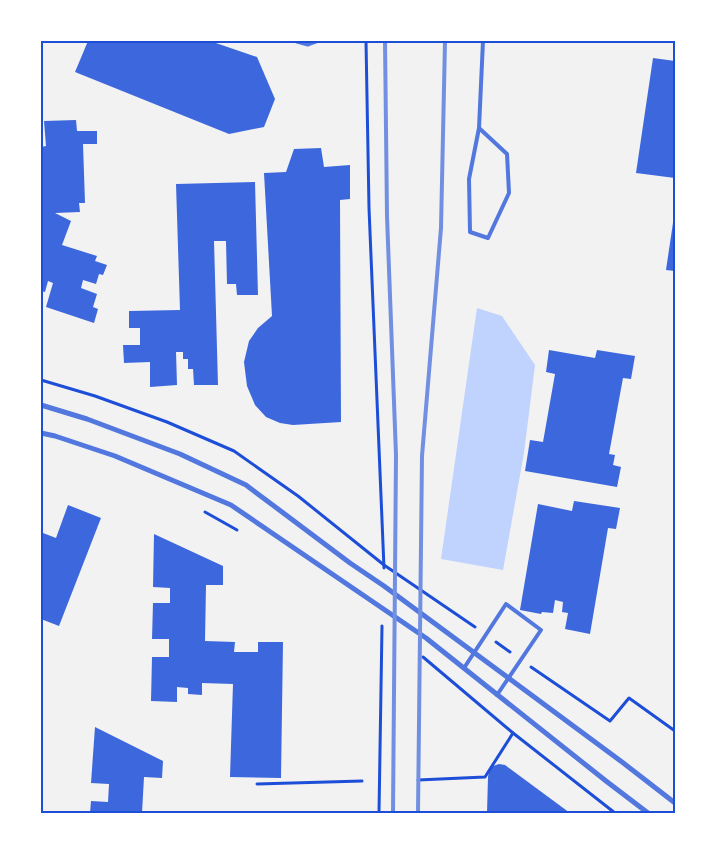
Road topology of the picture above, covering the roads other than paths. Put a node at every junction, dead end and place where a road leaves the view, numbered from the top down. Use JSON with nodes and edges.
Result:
{"nodes":[{"id":1,"x":297,"y":41,"type":"edge"},
{"id":2,"x":316,"y":41,"type":"edge"},
{"id":3,"x":483,"y":41,"type":"edge"},
{"id":4,"x":479,"y":128,"type":"junction"},
{"id":5,"x":41,"y":405,"type":"edge"},
{"id":6,"x":41,"y":433,"type":"edge"},
{"id":7,"x":474,"y":653,"type":"junction"},
{"id":8,"x":464,"y":668,"type":"junction"},
{"id":9,"x":509,"y":678,"type":"junction"},
{"id":10,"x":497,"y":694,"type":"junction"},
{"id":11,"x":675,"y":803,"type":"edge"},
{"id":12,"x":648,"y":813,"type":"edge"}],
"edges":[{"from":1,"to":2,"type":"street"},
{"from":3,"to":4,"type":"lane"},
{"from":4,"to":4,"type":"lane"},
{"from":5,"to":7,"type":"street"},
{"from":6,"to":8,"type":"street"},
{"from":7,"to":8,"type":"lane"},
{"from":7,"to":9,"type":"street"},
{"from":7,"to":9,"type":"lane"},
{"from":8,"to":10,"type":"street"},
{"from":9,"to":10,"type":"lane"},
{"from":9,"to":11,"type":"street"},
{"from":10,"to":12,"type":"street"}]}
